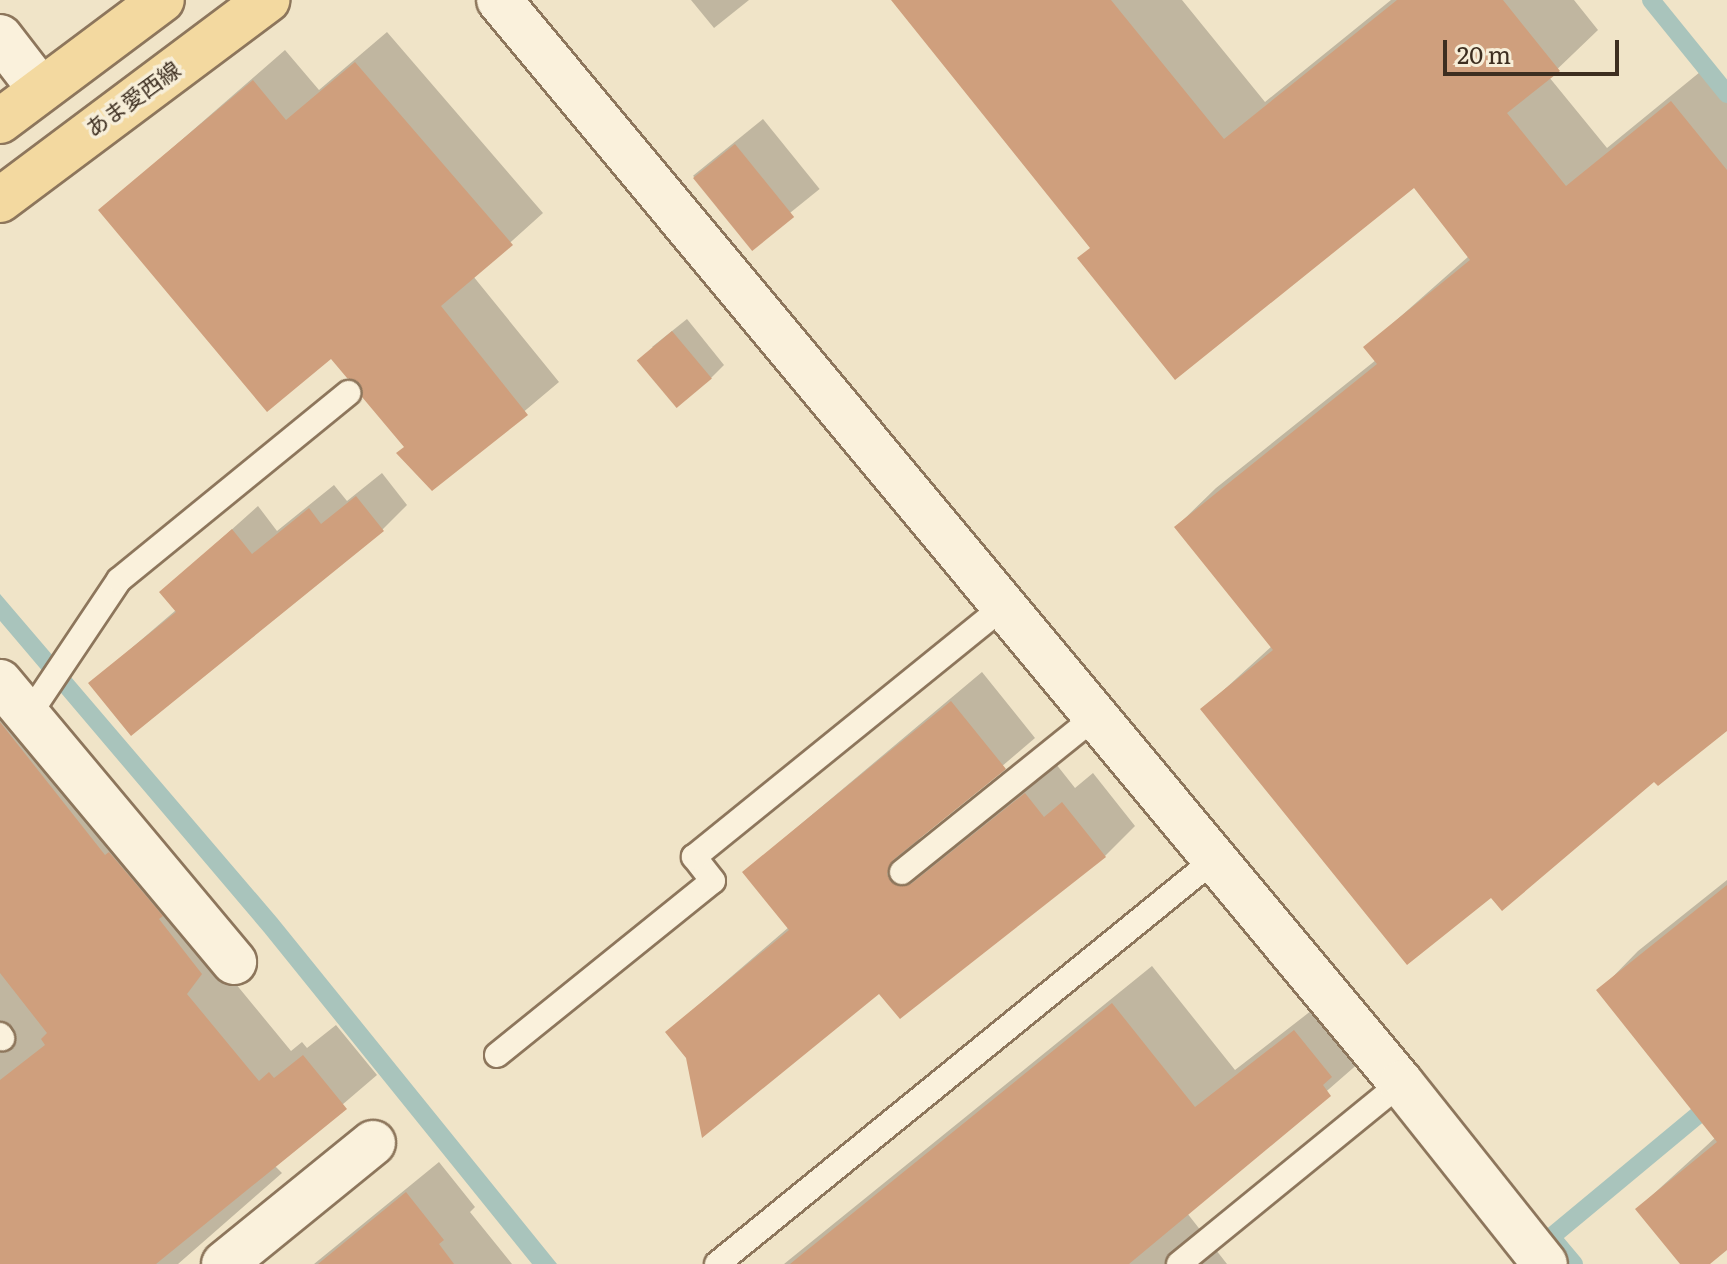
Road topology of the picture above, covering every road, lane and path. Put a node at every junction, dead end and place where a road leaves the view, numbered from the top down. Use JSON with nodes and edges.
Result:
{"nodes":[{"id":1,"x":162,"y":0,"type":"edge"},
{"id":2,"x":267,"y":0,"type":"edge"},
{"id":3,"x":499,"y":0,"type":"edge"},
{"id":4,"x":0,"y":37,"type":"edge"},
{"id":5,"x":40,"y":89,"type":"junction"},
{"id":6,"x":0,"y":121,"type":"edge"},
{"id":7,"x":0,"y":200,"type":"edge"},
{"id":8,"x":348,"y":393,"type":"dead end"},
{"id":9,"x":1004,"y":606,"type":"junction"},
{"id":10,"x":0,"y":682,"type":"edge"},
{"id":11,"x":38,"y":701,"type":"junction"},
{"id":12,"x":1096,"y":716,"type":"junction"},
{"id":13,"x":1215,"y":859,"type":"junction"},
{"id":14,"x":902,"y":872,"type":"dead end"},
{"id":15,"x":234,"y":962,"type":"dead end"},
{"id":16,"x":497,"y":1055,"type":"dead end"},
{"id":17,"x":1401,"y":1083,"type":"junction"},
{"id":18,"x":373,"y":1143,"type":"dead end"},
{"id":19,"x":224,"y":1264,"type":"edge"},
{"id":20,"x":717,"y":1264,"type":"edge"},
{"id":21,"x":1179,"y":1264,"type":"edge"},
{"id":22,"x":1545,"y":1264,"type":"edge"}],
"edges":[{"from":1,"to":5,"type":"main road"},
{"from":2,"to":7,"type":"main road","name":"あま愛西線"},
{"from":3,"to":9,"type":"street"},
{"from":4,"to":5,"type":"street"},
{"from":5,"to":6,"type":"main road"},
{"from":8,"to":11,"type":"lane"},
{"from":9,"to":12,"type":"street"},
{"from":9,"to":16,"type":"lane"},
{"from":10,"to":11,"type":"street"},
{"from":11,"to":15,"type":"street"},
{"from":12,"to":13,"type":"street"},
{"from":12,"to":14,"type":"lane"},
{"from":13,"to":17,"type":"street"},
{"from":13,"to":20,"type":"lane"},
{"from":17,"to":21,"type":"lane"},
{"from":17,"to":22,"type":"street"},
{"from":18,"to":19,"type":"street"}]}
